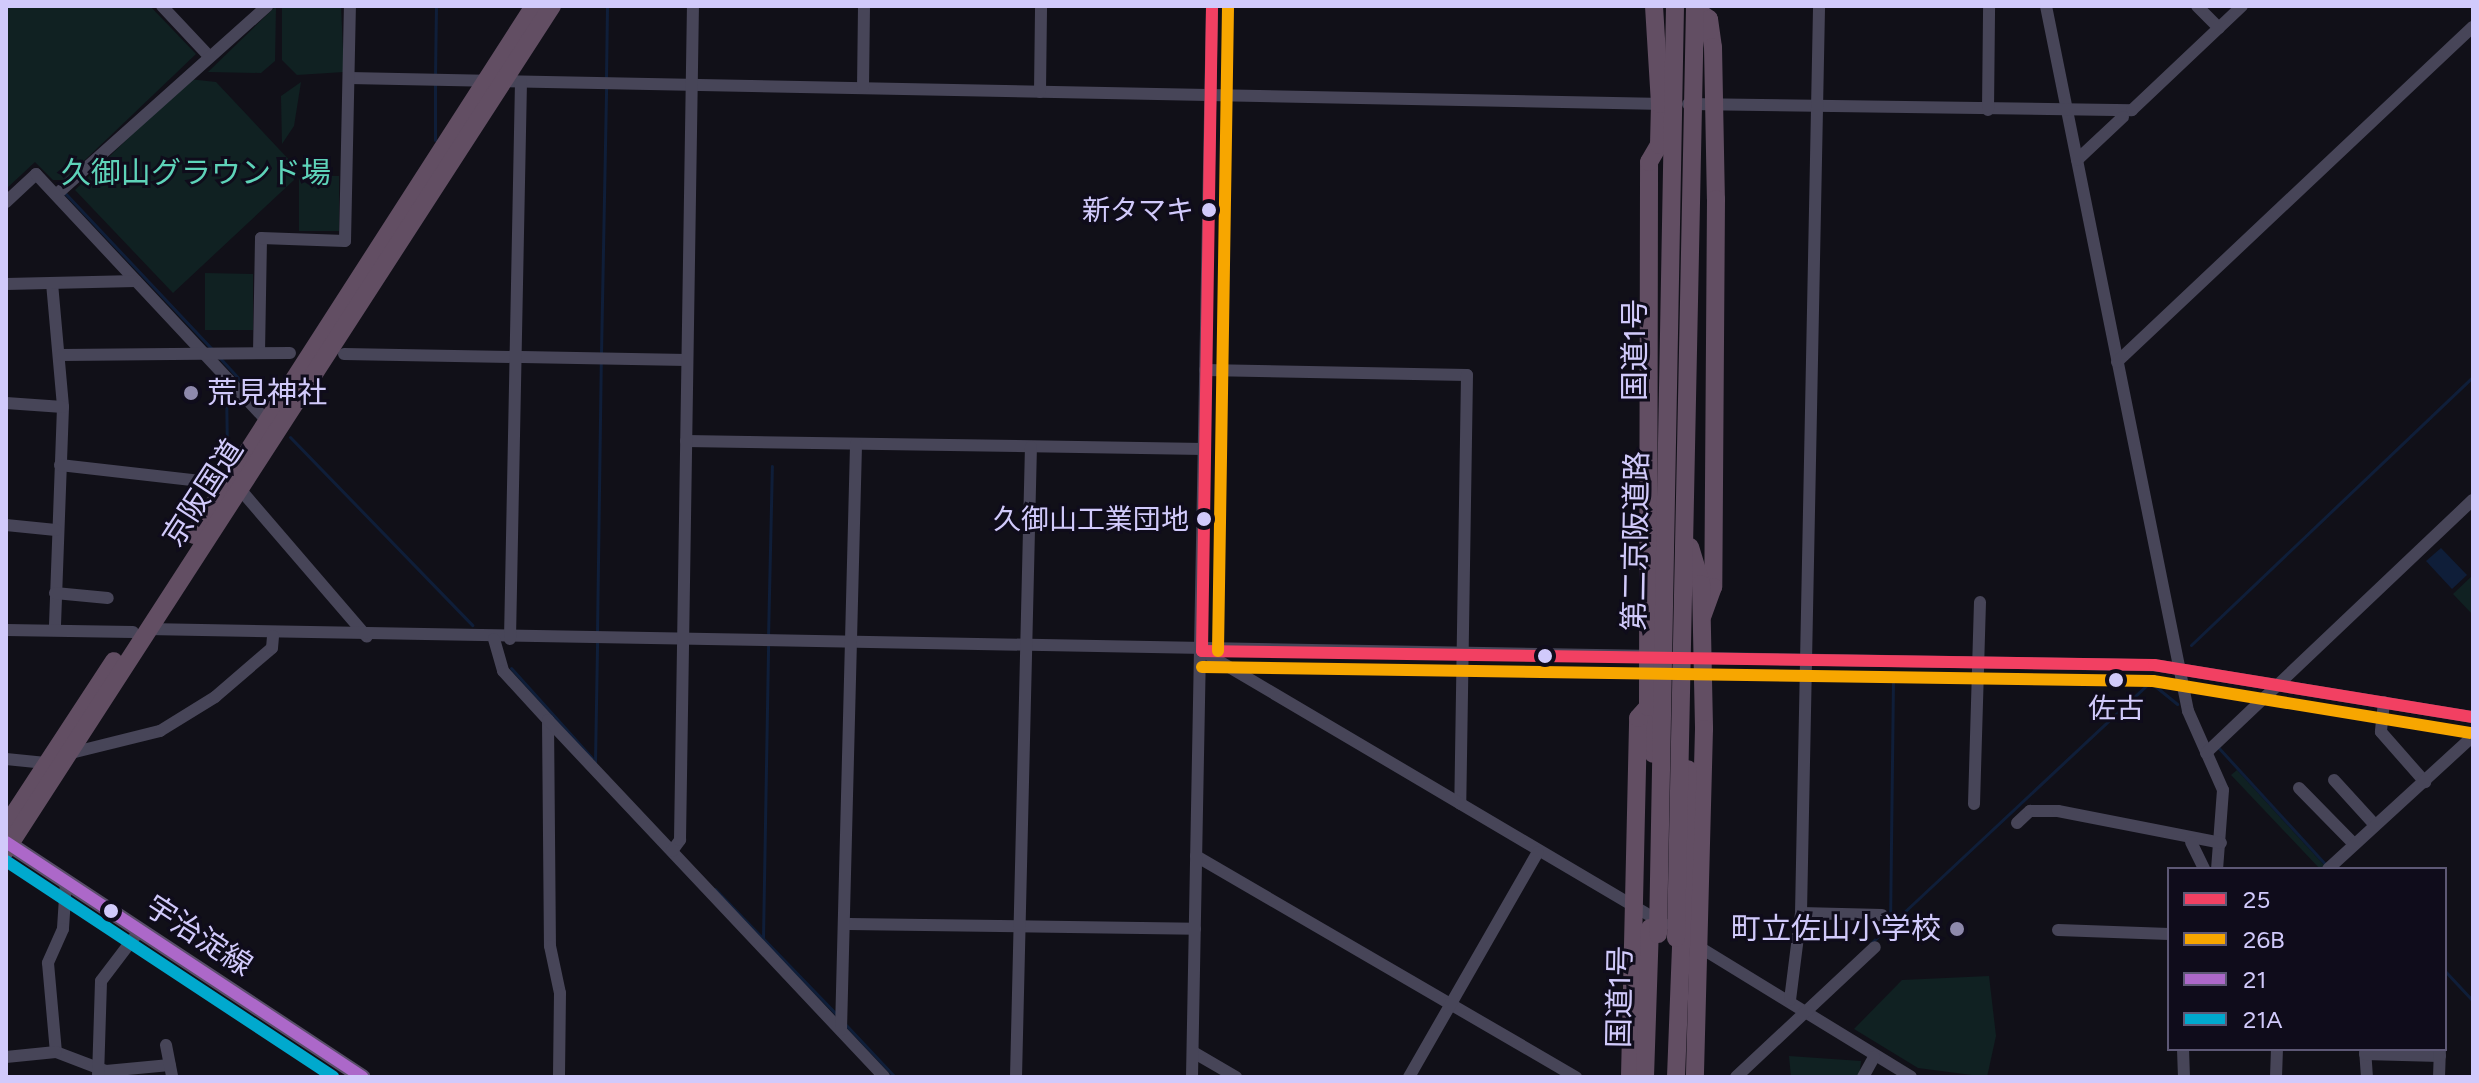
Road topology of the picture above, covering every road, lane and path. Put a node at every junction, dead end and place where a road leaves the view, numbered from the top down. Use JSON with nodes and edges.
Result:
{"nodes":[{"id":1,"x":162,"y":6,"type":"edge"},
{"id":2,"x":267,"y":6,"type":"edge"},
{"id":3,"x":350,"y":6,"type":"edge"},
{"id":4,"x":534,"y":6,"type":"edge"},
{"id":5,"x":552,"y":6,"type":"edge"},
{"id":6,"x":693,"y":6,"type":"edge"},
{"id":7,"x":864,"y":6,"type":"edge"},
{"id":8,"x":1041,"y":6,"type":"edge"},
{"id":9,"x":1212,"y":6,"type":"edge"},
{"id":10,"x":1654,"y":6,"type":"edge"},
{"id":11,"x":1668,"y":6,"type":"edge"},
{"id":12,"x":1675,"y":6,"type":"edge"},
{"id":13,"x":1720,"y":6,"type":"edge"},
{"id":14,"x":1819,"y":6,"type":"edge"},
{"id":15,"x":1989,"y":6,"type":"edge"},
{"id":16,"x":2046,"y":6,"type":"edge"},
{"id":17,"x":2197,"y":6,"type":"edge"},
{"id":18,"x":2242,"y":6,"type":"edge"},
{"id":19,"x":1698,"y":8,"type":"edge"},
{"id":20,"x":2473,"y":27,"type":"edge"},
{"id":21,"x":2219,"y":28,"type":"junction"},
{"id":22,"x":1656,"y":39,"type":"junction"},
{"id":23,"x":1713,"y":47,"type":"junction"},
{"id":24,"x":209,"y":56,"type":"junction"},
{"id":25,"x":349,"y":78,"type":"junction"},
{"id":26,"x":503,"y":81,"type":"junction"},
{"id":27,"x":691,"y":85,"type":"junction"},
{"id":28,"x":863,"y":88,"type":"junction"},
{"id":29,"x":1040,"y":92,"type":"junction"},
{"id":30,"x":1211,"y":95,"type":"junction"},
{"id":31,"x":1664,"y":104,"type":"junction"},
{"id":32,"x":1706,"y":105,"type":"junction"},
{"id":33,"x":1818,"y":105,"type":"junction"},
{"id":34,"x":1988,"y":110,"type":"junction"},
{"id":35,"x":2067,"y":112,"type":"junction"},
{"id":36,"x":2123,"y":117,"type":"dead end"},
{"id":37,"x":1659,"y":145,"type":"junction"},
{"id":38,"x":2077,"y":160,"type":"junction"},
{"id":39,"x":1663,"y":179,"type":"junction"},
{"id":40,"x":1713,"y":179,"type":"junction"},
{"id":41,"x":57,"y":194,"type":"junction"},
{"id":42,"x":1697,"y":199,"type":"junction"},
{"id":43,"x":6,"y":202,"type":"edge"},
{"id":44,"x":136,"y":281,"type":"junction"},
{"id":45,"x":52,"y":283,"type":"junction"},
{"id":46,"x":6,"y":284,"type":"edge"},
{"id":47,"x":259,"y":353,"type":"junction"},
{"id":48,"x":290,"y":353,"type":"dead end"},
{"id":49,"x":344,"y":354,"type":"dead end"},
{"id":50,"x":61,"y":355,"type":"junction"},
{"id":51,"x":208,"y":355,"type":"junction"},
{"id":52,"x":516,"y":357,"type":"junction"},
{"id":53,"x":687,"y":360,"type":"junction"},
{"id":54,"x":2117,"y":362,"type":"junction"},
{"id":55,"x":1205,"y":370,"type":"junction"},
{"id":56,"x":6,"y":403,"type":"edge"},
{"id":57,"x":63,"y":407,"type":"junction"},
{"id":58,"x":274,"y":420,"type":"junction"},
{"id":59,"x":686,"y":441,"type":"junction"},
{"id":60,"x":856,"y":444,"type":"junction"},
{"id":61,"x":1031,"y":447,"type":"junction"},
{"id":62,"x":1204,"y":449,"type":"junction"},
{"id":63,"x":60,"y":465,"type":"junction"},
{"id":64,"x":233,"y":486,"type":"junction"},
{"id":65,"x":2473,"y":500,"type":"edge"},
{"id":66,"x":6,"y":525,"type":"edge"},
{"id":67,"x":56,"y":530,"type":"junction"},
{"id":68,"x":1690,"y":547,"type":"junction"},
{"id":69,"x":1662,"y":561,"type":"junction"},
{"id":70,"x":1645,"y":585,"type":"junction"},
{"id":71,"x":55,"y":593,"type":"junction"},
{"id":72,"x":108,"y":598,"type":"dead end"},
{"id":73,"x":166,"y":602,"type":"junction"},
{"id":74,"x":1980,"y":602,"type":"dead end"},
{"id":75,"x":1703,"y":615,"type":"junction"},
{"id":76,"x":6,"y":630,"type":"edge"},
{"id":77,"x":55,"y":630,"type":"junction"},
{"id":78,"x":140,"y":631,"type":"junction"},
{"id":79,"x":185,"y":632,"type":"junction"},
{"id":80,"x":273,"y":636,"type":"junction"},
{"id":81,"x":367,"y":637,"type":"junction"},
{"id":82,"x":494,"y":639,"type":"junction"},
{"id":83,"x":510,"y":639,"type":"junction"},
{"id":84,"x":683,"y":642,"type":"junction"},
{"id":85,"x":853,"y":645,"type":"junction"},
{"id":86,"x":1026,"y":648,"type":"junction"},
{"id":87,"x":1202,"y":651,"type":"junction"},
{"id":88,"x":1465,"y":652,"type":"junction"},
{"id":89,"x":1654,"y":656,"type":"junction"},
{"id":90,"x":1695,"y":658,"type":"junction"},
{"id":91,"x":1807,"y":660,"type":"junction"},
{"id":92,"x":1978,"y":663,"type":"junction"},
{"id":93,"x":2180,"y":670,"type":"junction"},
{"id":94,"x":2275,"y":686,"type":"junction"},
{"id":95,"x":2384,"y":702,"type":"junction"},
{"id":96,"x":1648,"y":707,"type":"junction"},
{"id":97,"x":2473,"y":717,"type":"edge"},
{"id":98,"x":548,"y":720,"type":"junction"},
{"id":99,"x":1704,"y":729,"type":"junction"},
{"id":100,"x":2473,"y":736,"type":"edge"},
{"id":101,"x":1687,"y":750,"type":"junction"},
{"id":102,"x":71,"y":753,"type":"junction"},
{"id":103,"x":2206,"y":753,"type":"junction"},
{"id":104,"x":1653,"y":754,"type":"junction"},
{"id":105,"x":6,"y":759,"type":"edge"},
{"id":106,"x":46,"y":763,"type":"junction"},
{"id":107,"x":2334,"y":780,"type":"dead end"},
{"id":108,"x":2425,"y":782,"type":"junction"},
{"id":109,"x":2299,"y":788,"type":"dead end"},
{"id":110,"x":1460,"y":804,"type":"junction"},
{"id":111,"x":1974,"y":804,"type":"dead end"},
{"id":112,"x":2017,"y":823,"type":"dead end"},
{"id":113,"x":2374,"y":824,"type":"junction"},
{"id":114,"x":7,"y":840,"type":"edge"},
{"id":115,"x":2191,"y":842,"type":"junction"},
{"id":116,"x":2221,"y":843,"type":"junction"},
{"id":117,"x":2353,"y":843,"type":"junction"},
{"id":118,"x":672,"y":851,"type":"junction"},
{"id":119,"x":1538,"y":852,"type":"junction"},
{"id":120,"x":1196,"y":856,"type":"junction"},
{"id":121,"x":2203,"y":867,"type":"edge"},
{"id":122,"x":2217,"y":867,"type":"edge"},
{"id":123,"x":2330,"y":867,"type":"edge"},
{"id":124,"x":66,"y":882,"type":"junction"},
{"id":125,"x":1643,"y":912,"type":"junction"},
{"id":126,"x":1801,"y":913,"type":"junction"},
{"id":127,"x":1882,"y":915,"type":"dead end"},
{"id":128,"x":849,"y":924,"type":"junction"},
{"id":129,"x":1020,"y":927,"type":"junction"},
{"id":130,"x":1195,"y":929,"type":"junction"},
{"id":131,"x":2058,"y":930,"type":"dead end"},
{"id":132,"x":139,"y":931,"type":"junction"},
{"id":133,"x":2167,"y":934,"type":"edge"},
{"id":134,"x":1685,"y":938,"type":"junction"},
{"id":135,"x":1637,"y":947,"type":"junction"},
{"id":136,"x":1875,"y":947,"type":"dead end"},
{"id":137,"x":1701,"y":948,"type":"junction"},
{"id":138,"x":1790,"y":1000,"type":"junction"},
{"id":139,"x":1451,"y":1004,"type":"junction"},
{"id":140,"x":1808,"y":1012,"type":"junction"},
{"id":141,"x":841,"y":1030,"type":"junction"},
{"id":142,"x":1649,"y":1031,"type":"junction"},
{"id":143,"x":166,"y":1045,"type":"dead end"},
{"id":144,"x":2183,"y":1051,"type":"edge"},
{"id":145,"x":2277,"y":1051,"type":"edge"},
{"id":146,"x":56,"y":1052,"type":"junction"},
{"id":147,"x":1193,"y":1052,"type":"junction"},
{"id":148,"x":2365,"y":1052,"type":"edge"},
{"id":149,"x":2440,"y":1052,"type":"edge"},
{"id":150,"x":6,"y":1057,"type":"edge"},
{"id":151,"x":1696,"y":1057,"type":"junction"},
{"id":152,"x":1874,"y":1057,"type":"junction"},
{"id":153,"x":98,"y":1070,"type":"edge"},
{"id":154,"x":171,"y":1071,"type":"edge"},
{"id":155,"x":362,"y":1077,"type":"edge"},
{"id":156,"x":559,"y":1077,"type":"edge"},
{"id":157,"x":884,"y":1077,"type":"edge"},
{"id":158,"x":1016,"y":1077,"type":"edge"},
{"id":159,"x":1192,"y":1077,"type":"edge"},
{"id":160,"x":1236,"y":1077,"type":"edge"},
{"id":161,"x":1409,"y":1077,"type":"edge"},
{"id":162,"x":1576,"y":1077,"type":"edge"},
{"id":163,"x":1630,"y":1077,"type":"edge"},
{"id":164,"x":1648,"y":1077,"type":"edge"},
{"id":165,"x":1669,"y":1077,"type":"edge"},
{"id":166,"x":1677,"y":1077,"type":"edge"},
{"id":167,"x":1695,"y":1077,"type":"edge"},
{"id":168,"x":1736,"y":1077,"type":"edge"},
{"id":169,"x":1863,"y":1077,"type":"edge"},
{"id":170,"x":1911,"y":1077,"type":"edge"},
{"id":171,"x":2184,"y":1077,"type":"edge"},
{"id":172,"x":2276,"y":1077,"type":"edge"},
{"id":173,"x":2367,"y":1077,"type":"edge"},
{"id":174,"x":2439,"y":1077,"type":"edge"}],
"edges":[{"from":1,"to":24,"type":"street"},
{"from":2,"to":24,"type":"street"},
{"from":3,"to":25,"type":"street"},
{"from":4,"to":26,"type":"highway","name":"京阪国道"},
{"from":5,"to":26,"type":"highway","name":"京阪国道"},
{"from":6,"to":27,"type":"street"},
{"from":7,"to":28,"type":"street"},
{"from":8,"to":29,"type":"street"},
{"from":9,"to":30,"type":"street"},
{"from":10,"to":22,"type":"highway"},
{"from":11,"to":22,"type":"highway"},
{"from":11,"to":31,"type":"highway","name":"国道1号"},
{"from":12,"to":164,"type":"highway","name":"第二京阪道路","bridge":true},
{"from":13,"to":23,"type":"highway"},
{"from":14,"to":33,"type":"street"},
{"from":15,"to":34,"type":"street"},
{"from":16,"to":35,"type":"street"},
{"from":17,"to":21,"type":"street"},
{"from":18,"to":21,"type":"street"},
{"from":19,"to":23,"type":"highway"},
{"from":19,"to":32,"type":"highway","name":"国道1号"},
{"from":19,"to":165,"type":"highway","name":"第二京阪道路","bridge":true},
{"from":20,"to":54,"type":"street"},
{"from":21,"to":35,"type":"street"},
{"from":22,"to":31,"type":"highway"},
{"from":23,"to":32,"type":"highway"},
{"from":24,"to":41,"type":"street"},
{"from":25,"to":26,"type":"street"},
{"from":25,"to":47,"type":"street"},
{"from":26,"to":27,"type":"street"},
{"from":26,"to":52,"type":"street"},
{"from":26,"to":58,"type":"highway","name":"京阪国道"},
{"from":26,"to":58,"type":"highway","name":"京阪国道"},
{"from":27,"to":28,"type":"street"},
{"from":27,"to":53,"type":"street"},
{"from":28,"to":29,"type":"street"},
{"from":29,"to":30,"type":"street"},
{"from":30,"to":31,"type":"street"},
{"from":30,"to":55,"type":"street"},
{"from":31,"to":32,"type":"street"},
{"from":31,"to":37,"type":"highway"},
{"from":31,"to":39,"type":"highway","name":"国道1号"},
{"from":32,"to":33,"type":"street"},
{"from":32,"to":40,"type":"highway"},
{"from":32,"to":42,"type":"highway","name":"国道1号"},
{"from":33,"to":34,"type":"street"},
{"from":33,"to":91,"type":"street"},
{"from":34,"to":35,"type":"street"},
{"from":35,"to":38,"type":"street"},
{"from":36,"to":38,"type":"street"},
{"from":37,"to":39,"type":"highway"},
{"from":37,"to":70,"type":"highway"},
{"from":38,"to":54,"type":"street"},
{"from":39,"to":69,"type":"highway","name":"国道1号"},
{"from":40,"to":42,"type":"highway"},
{"from":40,"to":75,"type":"highway"},
{"from":41,"to":43,"type":"street"},
{"from":41,"to":44,"type":"street"},
{"from":42,"to":68,"type":"highway","name":"国道1号"},
{"from":44,"to":45,"type":"street"},
{"from":44,"to":51,"type":"street"},
{"from":45,"to":46,"type":"street"},
{"from":45,"to":50,"type":"street"},
{"from":47,"to":48,"type":"street"},
{"from":47,"to":51,"type":"street"},
{"from":49,"to":52,"type":"street"},
{"from":50,"to":51,"type":"street"},
{"from":50,"to":57,"type":"street"},
{"from":51,"to":58,"type":"street"},
{"from":52,"to":53,"type":"street"},
{"from":52,"to":83,"type":"street"},
{"from":53,"to":59,"type":"street"},
{"from":54,"to":93,"type":"street"},
{"from":55,"to":62,"type":"street"},
{"from":55,"to":88,"type":"street"},
{"from":56,"to":57,"type":"street"},
{"from":57,"to":63,"type":"street"},
{"from":58,"to":64,"type":"highway","name":"京阪国道"},
{"from":59,"to":60,"type":"street"},
{"from":59,"to":84,"type":"street"},
{"from":60,"to":61,"type":"street"},
{"from":60,"to":85,"type":"street"},
{"from":61,"to":62,"type":"street"},
{"from":61,"to":86,"type":"street"},
{"from":62,"to":87,"type":"street"},
{"from":63,"to":64,"type":"street"},
{"from":63,"to":67,"type":"street"},
{"from":64,"to":73,"type":"highway","name":"京阪国道"},
{"from":64,"to":78,"type":"highway","name":"京阪国道"},
{"from":64,"to":81,"type":"street"},
{"from":65,"to":94,"type":"street"},
{"from":66,"to":67,"type":"street"},
{"from":67,"to":71,"type":"street"},
{"from":68,"to":75,"type":"highway"},
{"from":68,"to":90,"type":"highway","name":"国道1号"},
{"from":69,"to":70,"type":"highway"},
{"from":69,"to":89,"type":"highway","name":"国道1号"},
{"from":70,"to":89,"type":"highway"},
{"from":71,"to":72,"type":"street"},
{"from":71,"to":77,"type":"street"},
{"from":73,"to":78,"type":"highway","name":"京阪国道"},
{"from":73,"to":79,"type":"street"},
{"from":74,"to":92,"type":"street"},
{"from":75,"to":90,"type":"highway"},
{"from":76,"to":77,"type":"street"},
{"from":77,"to":78,"type":"street"},
{"from":78,"to":79,"type":"street"},
{"from":78,"to":102,"type":"highway","name":"京阪国道"},
{"from":78,"to":106,"type":"highway","name":"京阪国道"},
{"from":79,"to":80,"type":"street"},
{"from":80,"to":81,"type":"street"},
{"from":80,"to":102,"type":"street"},
{"from":81,"to":82,"type":"street"},
{"from":82,"to":83,"type":"street"},
{"from":82,"to":98,"type":"street"},
{"from":83,"to":84,"type":"street"},
{"from":84,"to":85,"type":"street"},
{"from":84,"to":118,"type":"street"},
{"from":85,"to":86,"type":"street"},
{"from":85,"to":128,"type":"street"},
{"from":86,"to":87,"type":"street"},
{"from":86,"to":129,"type":"street"},
{"from":87,"to":88,"type":"street"},
{"from":87,"to":110,"type":"street"},
{"from":87,"to":120,"type":"street"},
{"from":88,"to":89,"type":"street"},
{"from":88,"to":110,"type":"street"},
{"from":89,"to":90,"type":"street"},
{"from":89,"to":96,"type":"highway"},
{"from":89,"to":104,"type":"highway","name":"国道1号"},
{"from":90,"to":91,"type":"street"},
{"from":90,"to":99,"type":"highway"},
{"from":90,"to":101,"type":"highway","name":"国道1号"},
{"from":91,"to":92,"type":"street"},
{"from":91,"to":126,"type":"street"},
{"from":92,"to":93,"type":"street"},
{"from":92,"to":111,"type":"street"},
{"from":93,"to":94,"type":"street"},
{"from":93,"to":103,"type":"street"},
{"from":94,"to":95,"type":"street"},
{"from":94,"to":103,"type":"street"},
{"from":95,"to":97,"type":"street"},
{"from":95,"to":108,"type":"street"},
{"from":96,"to":104,"type":"highway"},
{"from":96,"to":125,"type":"highway"},
{"from":98,"to":118,"type":"street"},
{"from":98,"to":156,"type":"street"},
{"from":99,"to":101,"type":"highway"},
{"from":99,"to":137,"type":"highway"},
{"from":100,"to":108,"type":"street"},
{"from":101,"to":134,"type":"highway","name":"国道1号"},
{"from":102,"to":114,"type":"highway","name":"京阪国道"},
{"from":103,"to":116,"type":"street"},
{"from":104,"to":125,"type":"highway","name":"国道1号"},
{"from":105,"to":106,"type":"street"},
{"from":106,"to":114,"type":"highway","name":"京阪国道"},
{"from":107,"to":113,"type":"street"},
{"from":108,"to":113,"type":"street"},
{"from":109,"to":117,"type":"street"},
{"from":110,"to":119,"type":"street"},
{"from":112,"to":115,"type":"street"},
{"from":113,"to":117,"type":"street"},
{"from":114,"to":124,"type":"main road","name":"宇治淀線"},
{"from":115,"to":116,"type":"street"},
{"from":115,"to":121,"type":"street"},
{"from":116,"to":122,"type":"street"},
{"from":117,"to":123,"type":"street"},
{"from":118,"to":141,"type":"street"},
{"from":119,"to":125,"type":"street"},
{"from":119,"to":139,"type":"street"},
{"from":120,"to":130,"type":"street"},
{"from":120,"to":139,"type":"street"},
{"from":124,"to":132,"type":"main road","name":"宇治淀線"},
{"from":124,"to":146,"type":"street"},
{"from":125,"to":134,"type":"street"},
{"from":125,"to":135,"type":"highway"},
{"from":125,"to":142,"type":"highway","name":"国道1号"},
{"from":126,"to":127,"type":"street"},
{"from":126,"to":138,"type":"street"},
{"from":128,"to":129,"type":"street"},
{"from":128,"to":141,"type":"street"},
{"from":129,"to":130,"type":"street"},
{"from":129,"to":158,"type":"street"},
{"from":130,"to":147,"type":"street"},
{"from":131,"to":133,"type":"street"},
{"from":132,"to":153,"type":"street"},
{"from":132,"to":155,"type":"main road","name":"宇治淀線"},
{"from":134,"to":137,"type":"street"},
{"from":134,"to":166,"type":"highway","name":"国道1号"},
{"from":135,"to":142,"type":"highway"},
{"from":135,"to":163,"type":"highway"},
{"from":136,"to":140,"type":"street"},
{"from":137,"to":138,"type":"street"},
{"from":137,"to":151,"type":"highway"},
{"from":138,"to":140,"type":"street"},
{"from":139,"to":161,"type":"street"},
{"from":139,"to":162,"type":"street"},
{"from":140,"to":152,"type":"street"},
{"from":140,"to":168,"type":"street"},
{"from":141,"to":157,"type":"street"},
{"from":142,"to":164,"type":"highway","name":"国道1号"},
{"from":143,"to":154,"type":"street"},
{"from":144,"to":171,"type":"street"},
{"from":145,"to":172,"type":"street"},
{"from":146,"to":150,"type":"street"},
{"from":146,"to":153,"type":"street"},
{"from":147,"to":159,"type":"street"},
{"from":147,"to":160,"type":"street"},
{"from":148,"to":149,"type":"street"},
{"from":148,"to":173,"type":"street"},
{"from":149,"to":174,"type":"street"},
{"from":151,"to":166,"type":"highway"},
{"from":151,"to":167,"type":"highway"},
{"from":152,"to":169,"type":"street"},
{"from":152,"to":170,"type":"street"},
{"from":153,"to":154,"type":"street"}]}
